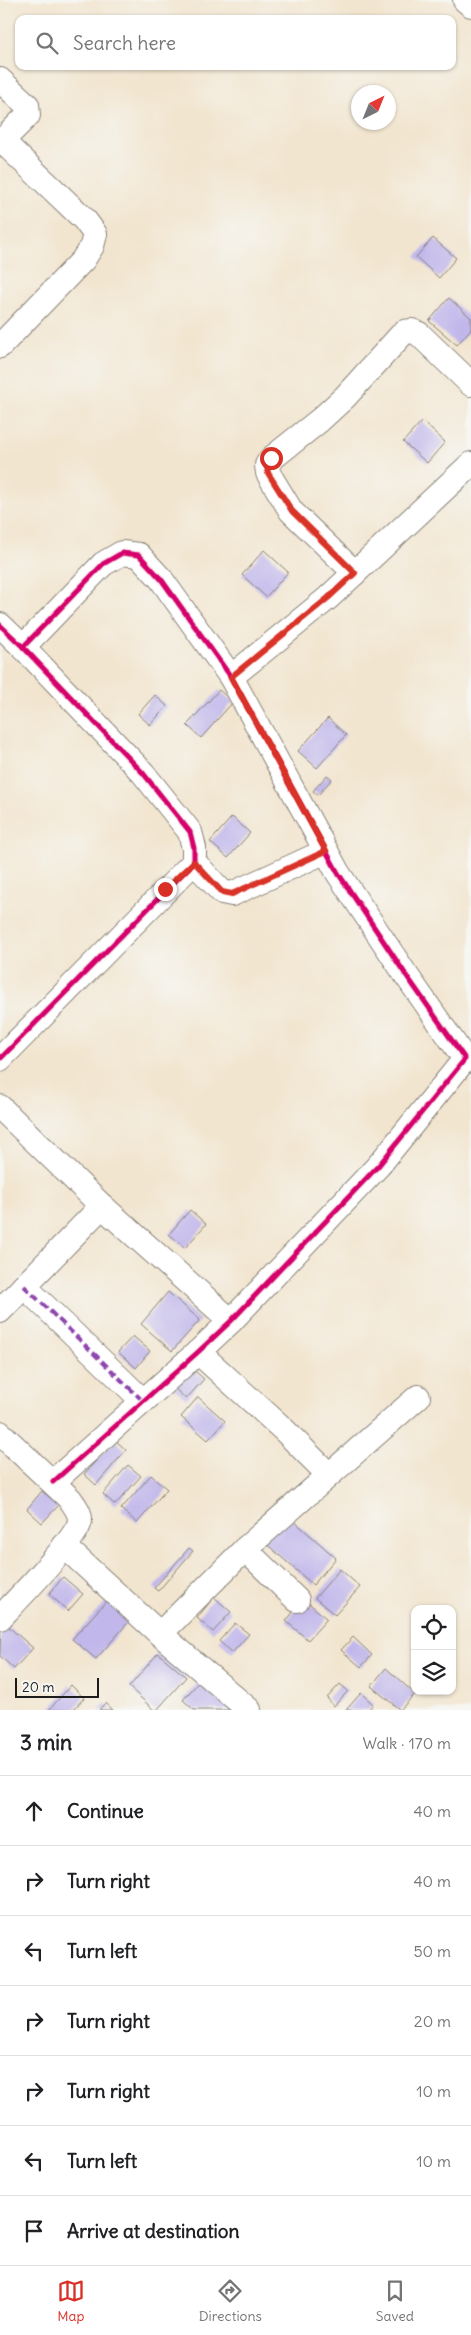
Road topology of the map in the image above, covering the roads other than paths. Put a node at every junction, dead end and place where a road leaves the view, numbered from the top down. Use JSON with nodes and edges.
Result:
{"nodes":[{"id":1,"x":465,"y":0,"type":"edge"},
{"id":2,"x":471,"y":5,"type":"edge"},
{"id":3,"x":0,"y":80,"type":"edge"},
{"id":4,"x":1,"y":142,"type":"edge"},
{"id":5,"x":0,"y":346,"type":"edge"},
{"id":6,"x":471,"y":384,"type":"edge"},
{"id":7,"x":471,"y":464,"type":"edge"},
{"id":8,"x":352,"y":576,"type":"junction"},
{"id":9,"x":0,"y":625,"type":"edge"},
{"id":10,"x":23,"y":647,"type":"junction"},
{"id":11,"x":231,"y":677,"type":"junction"},
{"id":12,"x":326,"y":851,"type":"junction"},
{"id":13,"x":194,"y":862,"type":"junction"},
{"id":14,"x":468,"y":1057,"type":"edge"},
{"id":15,"x":0,"y":1059,"type":"edge"},
{"id":16,"x":0,"y":1107,"type":"edge"},
{"id":17,"x":102,"y":1206,"type":"junction"},
{"id":18,"x":24,"y":1286,"type":"junction"},
{"id":19,"x":0,"y":1311,"type":"edge"},
{"id":20,"x":230,"y":1321,"type":"junction"},
{"id":21,"x":198,"y":1352,"type":"junction"},
{"id":22,"x":418,"y":1398,"type":"dead end"},
{"id":23,"x":144,"y":1401,"type":"junction"},
{"id":24,"x":0,"y":1433,"type":"edge"},
{"id":25,"x":328,"y":1474,"type":"junction"},
{"id":26,"x":53,"y":1482,"type":"junction"},
{"id":27,"x":64,"y":1546,"type":"junction"},
{"id":28,"x":245,"y":1549,"type":"junction"},
{"id":29,"x":297,"y":1600,"type":"dead end"},
{"id":30,"x":0,"y":1618,"type":"edge"},
{"id":31,"x":160,"y":1634,"type":"junction"},
{"id":32,"x":249,"y":1710,"type":"edge"}],
"edges":[{"from":1,"to":2,"type":"street"},
{"from":3,"to":4,"type":"street"},
{"from":4,"to":5,"type":"street"},
{"from":6,"to":8,"type":"street"},
{"from":7,"to":8,"type":"street"},
{"from":8,"to":11,"type":"street"},
{"from":9,"to":10,"type":"street"},
{"from":10,"to":11,"type":"street"},
{"from":10,"to":13,"type":"street"},
{"from":11,"to":12,"type":"street"},
{"from":12,"to":13,"type":"street"},
{"from":12,"to":14,"type":"street"},
{"from":13,"to":15,"type":"street"},
{"from":14,"to":20,"type":"street"},
{"from":16,"to":17,"type":"street"},
{"from":17,"to":18,"type":"street"},
{"from":17,"to":20,"type":"street"},
{"from":18,"to":19,"type":"street"},
{"from":18,"to":23,"type":"street"},
{"from":20,"to":21,"type":"street"},
{"from":21,"to":23,"type":"street"},
{"from":21,"to":25,"type":"street"},
{"from":22,"to":25,"type":"street"},
{"from":23,"to":26,"type":"street"},
{"from":24,"to":26,"type":"street"},
{"from":25,"to":28,"type":"street"},
{"from":26,"to":27,"type":"street"},
{"from":27,"to":30,"type":"street"},
{"from":27,"to":31,"type":"street"},
{"from":28,"to":29,"type":"street"},
{"from":28,"to":31,"type":"street"},
{"from":31,"to":32,"type":"street"}]}
